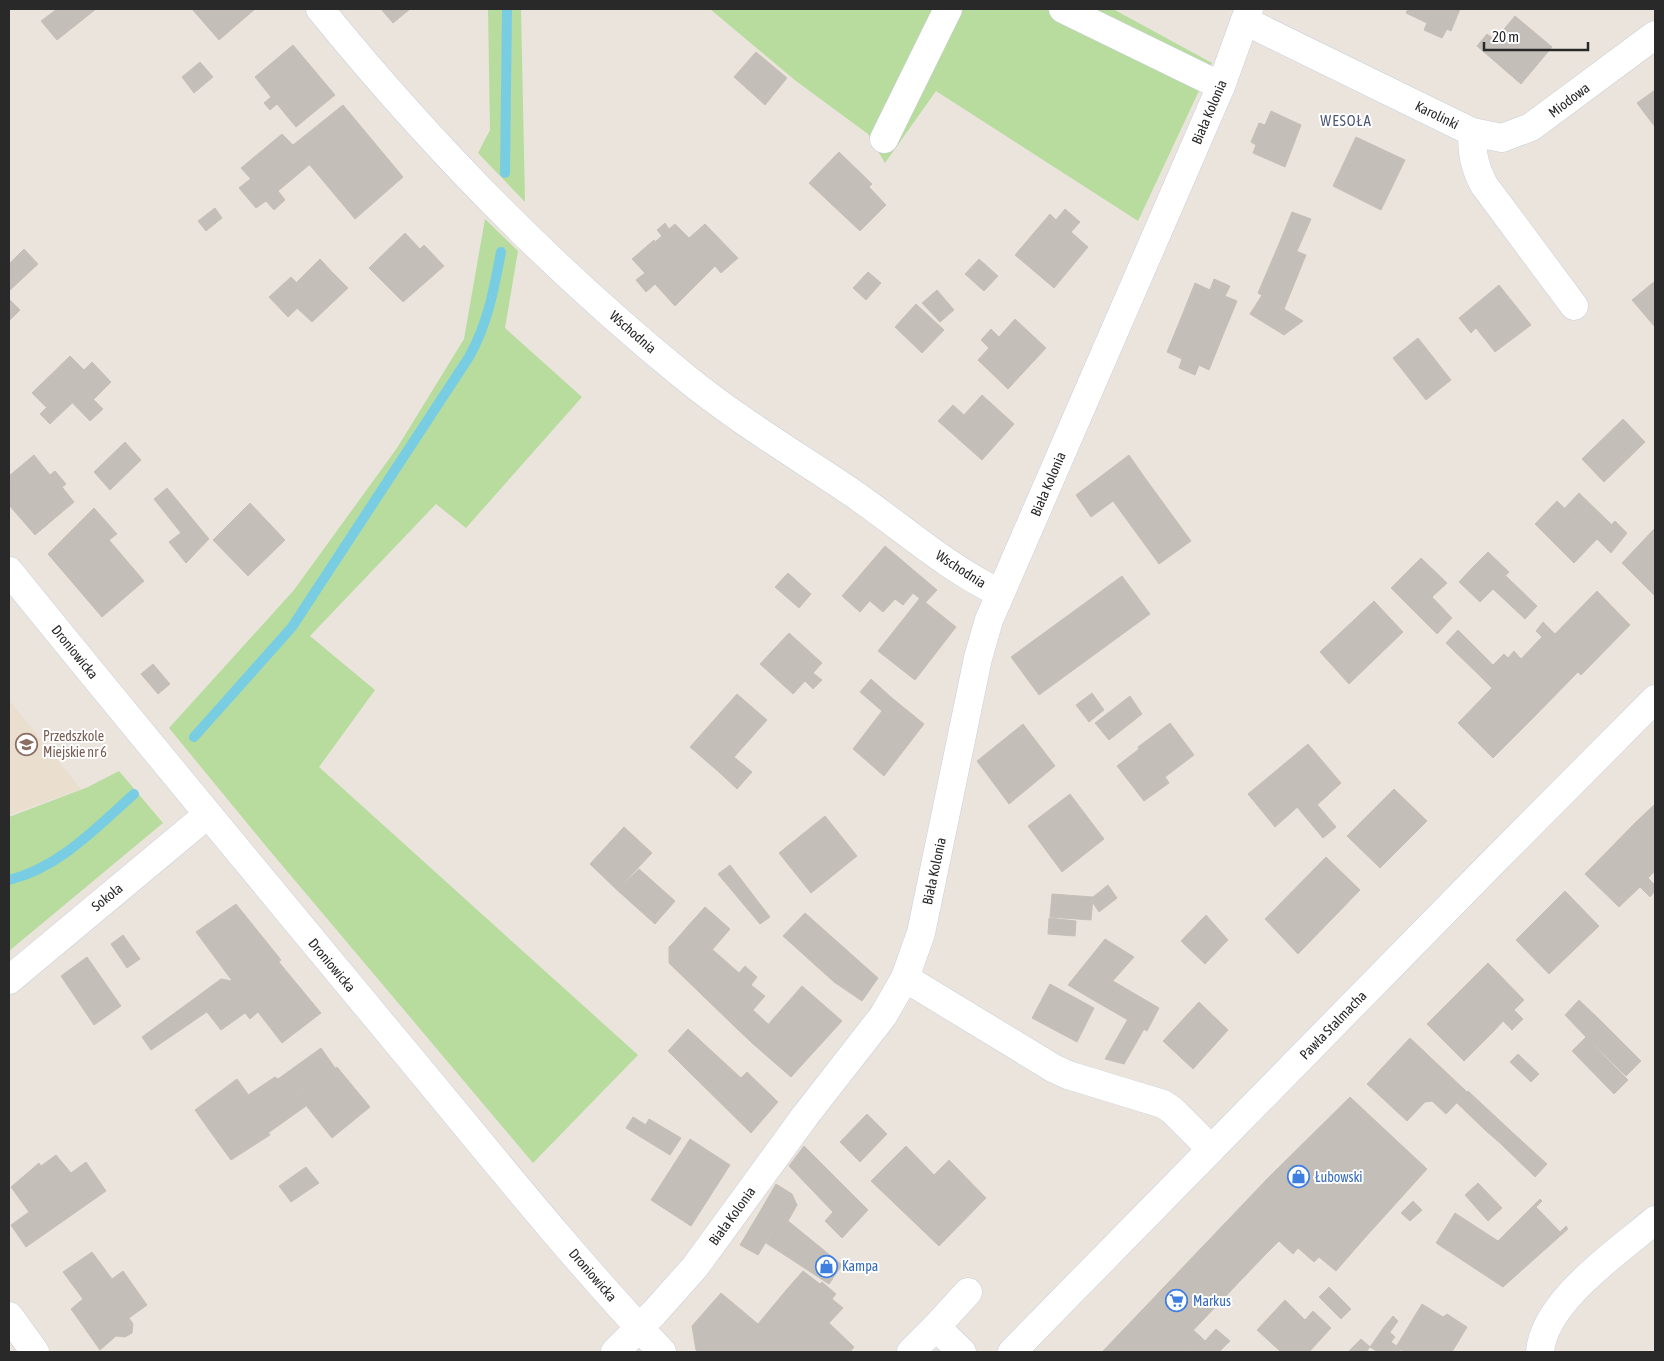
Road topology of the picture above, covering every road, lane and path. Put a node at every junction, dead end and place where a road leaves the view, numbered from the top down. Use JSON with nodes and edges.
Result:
{"nodes":[{"id":1,"x":320,"y":9,"type":"edge"},
{"id":2,"x":948,"y":9,"type":"edge"},
{"id":3,"x":1063,"y":9,"type":"edge"},
{"id":4,"x":1247,"y":15,"type":"edge"},
{"id":5,"x":1655,"y":35,"type":"edge"},
{"id":6,"x":1221,"y":86,"type":"junction"},
{"id":7,"x":1472,"y":132,"type":"junction"},
{"id":8,"x":884,"y":139,"type":"dead end"},
{"id":9,"x":1574,"y":306,"type":"dead end"},
{"id":10,"x":9,"y":572,"type":"edge"},
{"id":11,"x":1000,"y":593,"type":"junction"},
{"id":12,"x":1655,"y":699,"type":"edge"},
{"id":13,"x":207,"y":815,"type":"junction"},
{"id":14,"x":905,"y":978,"type":"junction"},
{"id":15,"x":9,"y":980,"type":"edge"},
{"id":16,"x":1211,"y":1149,"type":"junction"},
{"id":17,"x":1655,"y":1220,"type":"edge"},
{"id":18,"x":968,"y":1292,"type":"dead end"},
{"id":19,"x":9,"y":1316,"type":"edge"},
{"id":20,"x":936,"y":1327,"type":"junction"},
{"id":21,"x":639,"y":1328,"type":"junction"},
{"id":22,"x":35,"y":1352,"type":"edge"},
{"id":23,"x":615,"y":1352,"type":"edge"},
{"id":24,"x":662,"y":1352,"type":"edge"},
{"id":25,"x":911,"y":1352,"type":"edge"},
{"id":26,"x":962,"y":1352,"type":"edge"},
{"id":27,"x":1012,"y":1352,"type":"edge"},
{"id":28,"x":1540,"y":1352,"type":"edge"}],
"edges":[{"from":1,"to":11,"type":"street","name":"Wschodnia"},
{"from":2,"to":8,"type":"street"},
{"from":3,"to":6,"type":"street"},
{"from":4,"to":6,"type":"street","name":"Biała Kolonia"},
{"from":4,"to":7,"type":"street","name":"Karolinki"},
{"from":5,"to":7,"type":"street","name":"Miodowa"},
{"from":6,"to":11,"type":"street","name":"Biała Kolonia"},
{"from":7,"to":9,"type":"street","name":"Karolinki"},
{"from":10,"to":13,"type":"street","name":"Droniowicka"},
{"from":11,"to":14,"type":"street","name":"Biała Kolonia"},
{"from":12,"to":16,"type":"street","name":"Pawła Stalmacha"},
{"from":13,"to":15,"type":"street","name":"Sokoła"},
{"from":13,"to":21,"type":"street","name":"Droniowicka"},
{"from":14,"to":16,"type":"street"},
{"from":14,"to":21,"type":"street","name":"Biała Kolonia"},
{"from":16,"to":27,"type":"street","name":"Pawła Stalmacha"},
{"from":17,"to":28,"type":"street"},
{"from":18,"to":20,"type":"street"},
{"from":19,"to":22,"type":"street"},
{"from":20,"to":25,"type":"street"},
{"from":20,"to":26,"type":"street"},
{"from":21,"to":23,"type":"street","name":"Biała Kolonia"},
{"from":21,"to":24,"type":"street","name":"Droniowicka"}]}
